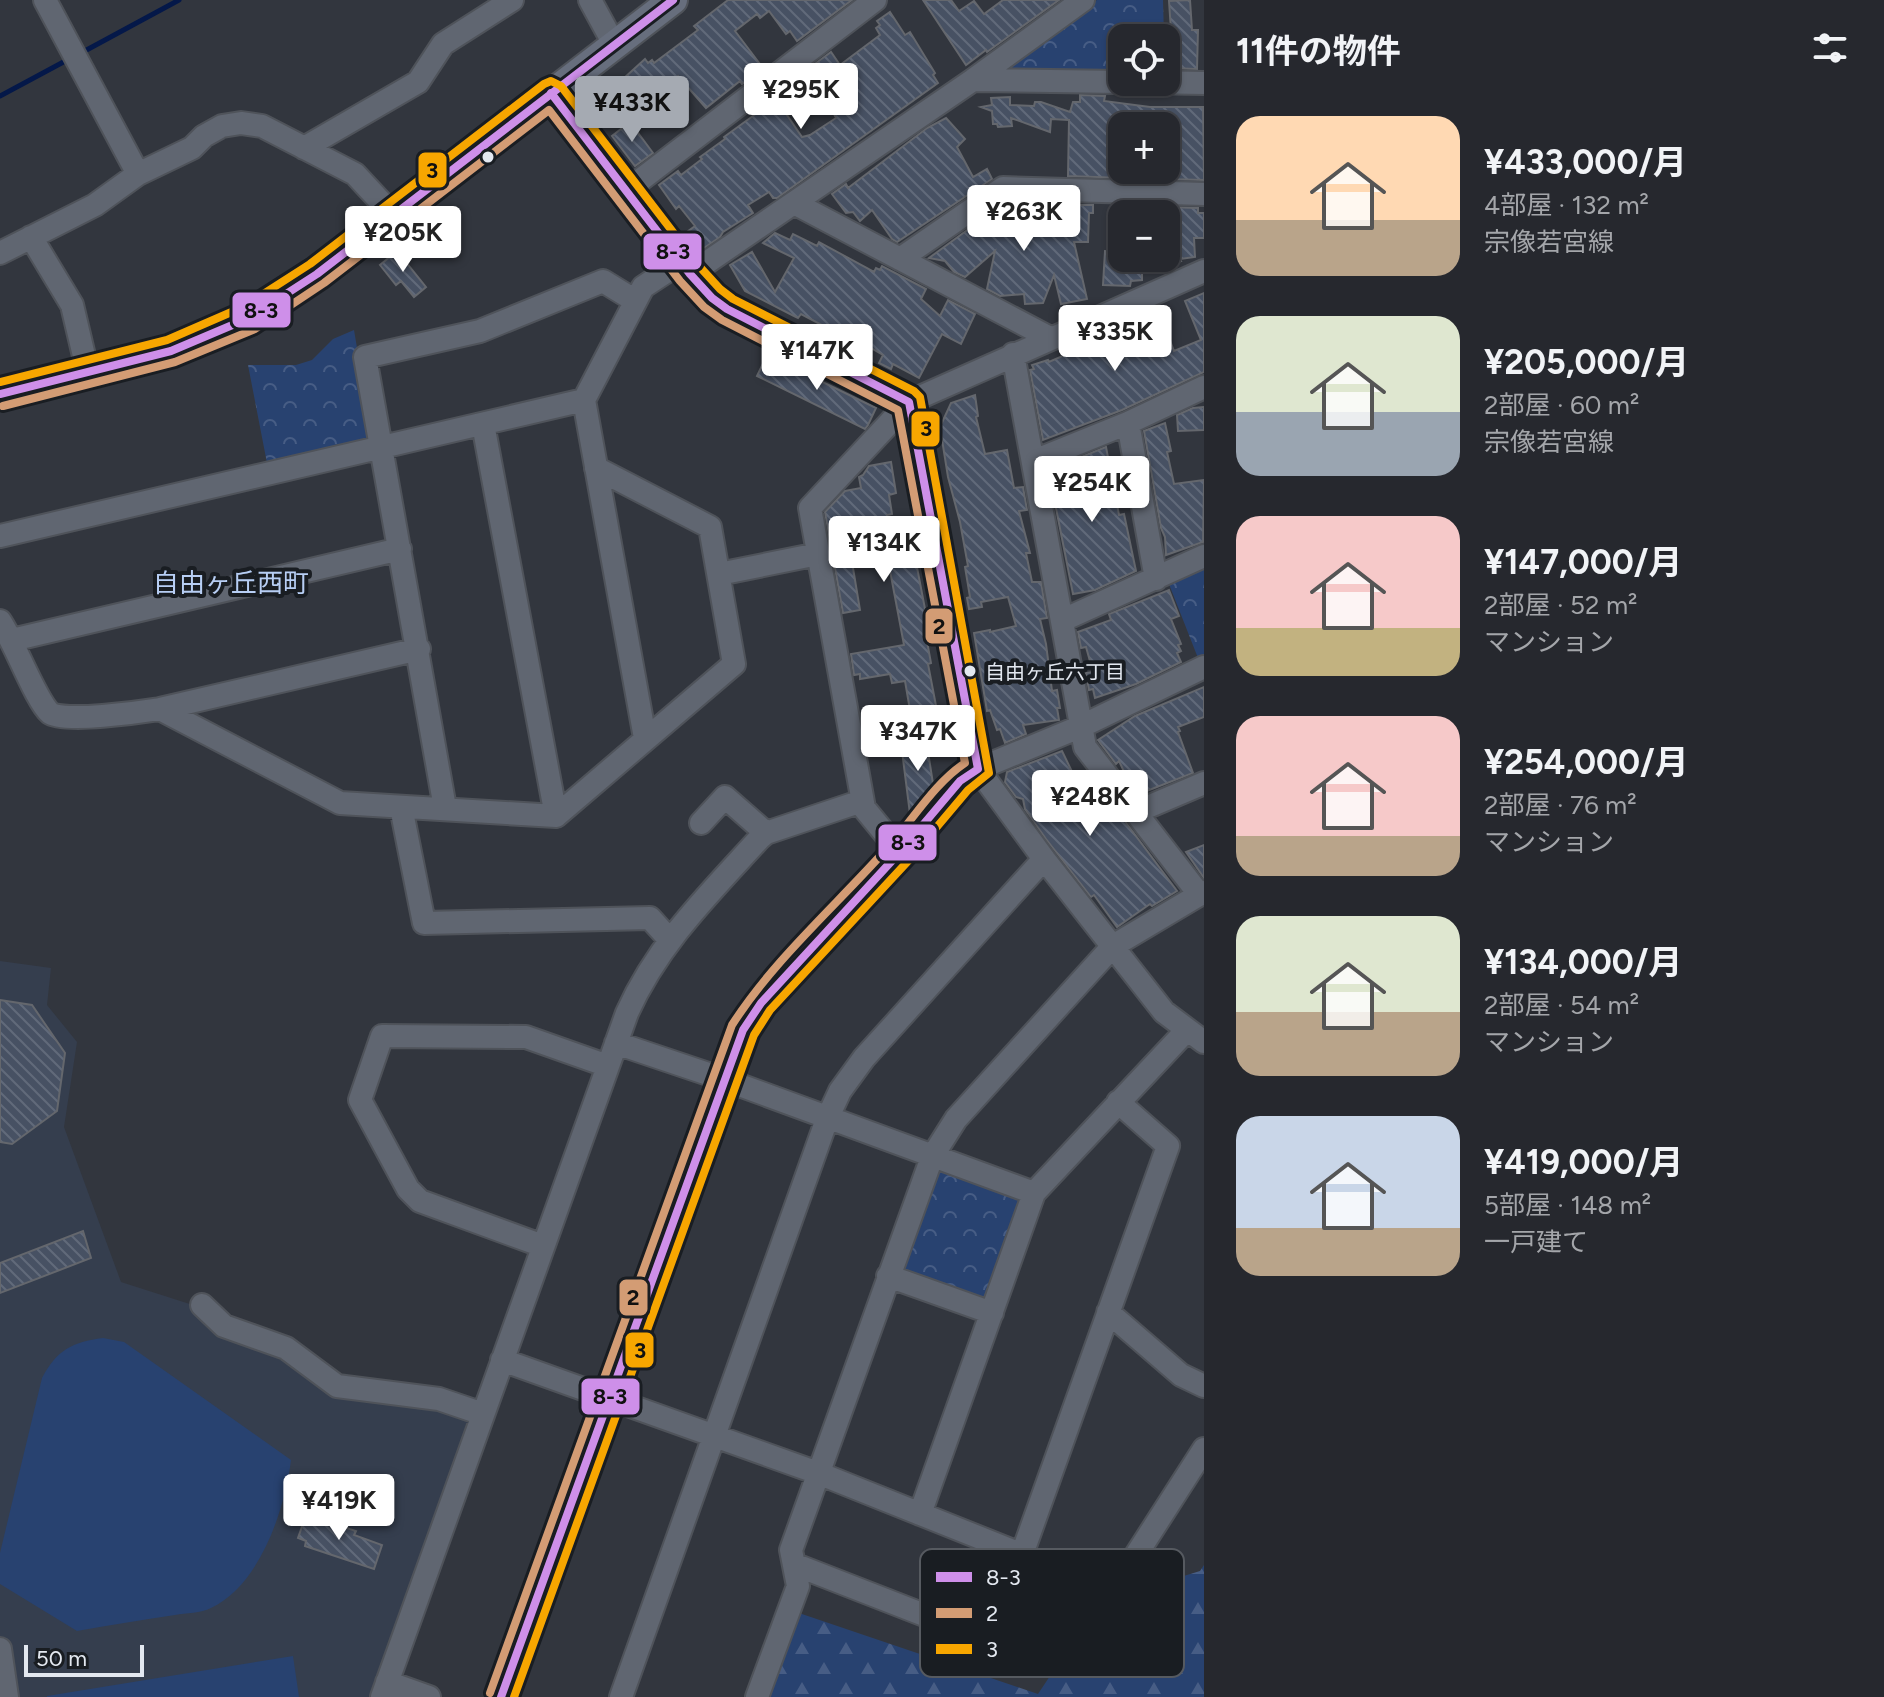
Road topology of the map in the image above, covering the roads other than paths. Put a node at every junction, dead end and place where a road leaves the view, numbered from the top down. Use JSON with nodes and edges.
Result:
{"nodes":[{"id":1,"x":45,"y":0,"type":"edge"},
{"id":2,"x":512,"y":0,"type":"edge"},
{"id":3,"x":590,"y":0,"type":"edge"},
{"id":4,"x":673,"y":0,"type":"edge"},
{"id":5,"x":875,"y":0,"type":"edge"},
{"id":6,"x":1083,"y":0,"type":"edge"},
{"id":7,"x":615,"y":46,"type":"junction"},
{"id":8,"x":973,"y":80,"type":"junction"},
{"id":9,"x":1108,"y":82,"type":"edge"},
{"id":10,"x":1180,"y":83,"type":"edge"},
{"id":11,"x":1204,"y":83,"type":"edge"},
{"id":12,"x":551,"y":93,"type":"junction"},
{"id":13,"x":304,"y":148,"type":"junction"},
{"id":14,"x":138,"y":174,"type":"junction"},
{"id":15,"x":626,"y":191,"type":"junction"},
{"id":16,"x":1204,"y":194,"type":"edge"},
{"id":17,"x":794,"y":203,"type":"junction"},
{"id":18,"x":394,"y":216,"type":"junction"},
{"id":19,"x":31,"y":237,"type":"junction"},
{"id":20,"x":0,"y":253,"type":"edge"},
{"id":21,"x":900,"y":259,"type":"junction"},
{"id":22,"x":686,"y":268,"type":"junction"},
{"id":23,"x":1204,"y":271,"type":"edge"},
{"id":24,"x":634,"y":300,"type":"junction"},
{"id":25,"x":1050,"y":338,"type":"junction"},
{"id":26,"x":1013,"y":354,"type":"junction"},
{"id":27,"x":88,"y":373,"type":"junction"},
{"id":28,"x":1204,"y":387,"type":"edge"},
{"id":29,"x":0,"y":394,"type":"edge"},
{"id":30,"x":584,"y":400,"type":"junction"},
{"id":31,"x":909,"y":402,"type":"junction"},
{"id":32,"x":1128,"y":423,"type":"junction"},
{"id":33,"x":483,"y":424,"type":"junction"},
{"id":34,"x":381,"y":446,"type":"junction"},
{"id":35,"x":1034,"y":461,"type":"junction"},
{"id":36,"x":596,"y":468,"type":"junction"},
{"id":37,"x":0,"y":536,"type":"edge"},
{"id":38,"x":400,"y":549,"type":"junction"},
{"id":39,"x":818,"y":554,"type":"junction"},
{"id":40,"x":1204,"y":556,"type":"edge"},
{"id":41,"x":719,"y":574,"type":"junction"},
{"id":42,"x":1156,"y":579,"type":"junction"},
{"id":43,"x":1063,"y":620,"type":"junction"},
{"id":44,"x":6,"y":630,"type":"edge"},
{"id":45,"x":419,"y":649,"type":"junction"},
{"id":46,"x":1204,"y":667,"type":"edge"},
{"id":47,"x":160,"y":709,"type":"junction"},
{"id":48,"x":1082,"y":726,"type":"junction"},
{"id":49,"x":645,"y":738,"type":"junction"},
{"id":50,"x":978,"y":769,"type":"junction"},
{"id":51,"x":1204,"y":783,"type":"edge"},
{"id":52,"x":862,"y":801,"type":"junction"},
{"id":53,"x":401,"y":807,"type":"junction"},
{"id":54,"x":445,"y":808,"type":"junction"},
{"id":55,"x":1136,"y":812,"type":"junction"},
{"id":56,"x":556,"y":816,"type":"junction"},
{"id":57,"x":701,"y":823,"type":"dead end"},
{"id":58,"x":766,"y":833,"type":"junction"},
{"id":59,"x":900,"y":852,"type":"junction"},
{"id":60,"x":1044,"y":859,"type":"junction"},
{"id":61,"x":1202,"y":893,"type":"edge"},
{"id":62,"x":669,"y":939,"type":"junction"},
{"id":63,"x":1113,"y":946,"type":"junction"},
{"id":64,"x":1195,"y":1036,"type":"edge"},
{"id":65,"x":616,"y":1043,"type":"junction"},
{"id":66,"x":608,"y":1066,"type":"junction"},
{"id":67,"x":723,"y":1079,"type":"junction"},
{"id":68,"x":1118,"y":1102,"type":"junction"},
{"id":69,"x":827,"y":1119,"type":"junction"},
{"id":70,"x":932,"y":1157,"type":"junction"},
{"id":71,"x":1034,"y":1193,"type":"junction"},
{"id":72,"x":543,"y":1246,"type":"junction"},
{"id":73,"x":888,"y":1276,"type":"junction"},
{"id":74,"x":202,"y":1305,"type":"dead end"},
{"id":75,"x":1108,"y":1312,"type":"junction"},
{"id":76,"x":992,"y":1313,"type":"junction"},
{"id":77,"x":502,"y":1360,"type":"junction"},
{"id":78,"x":1204,"y":1386,"type":"edge"},
{"id":79,"x":609,"y":1397,"type":"junction"},
{"id":80,"x":483,"y":1414,"type":"junction"},
{"id":81,"x":714,"y":1436,"type":"junction"},
{"id":82,"x":1204,"y":1449,"type":"edge"},
{"id":83,"x":818,"y":1473,"type":"junction"},
{"id":84,"x":920,"y":1514,"type":"junction"},
{"id":85,"x":1009,"y":1549,"type":"edge"},
{"id":86,"x":1024,"y":1549,"type":"edge"},
{"id":87,"x":1140,"y":1549,"type":"edge"},
{"id":88,"x":796,"y":1565,"type":"junction"},
{"id":89,"x":920,"y":1613,"type":"edge"},
{"id":90,"x":0,"y":1649,"type":"edge"},
{"id":91,"x":384,"y":1690,"type":"edge"},
{"id":92,"x":7,"y":1697,"type":"edge"},
{"id":93,"x":429,"y":1697,"type":"edge"},
{"id":94,"x":501,"y":1697,"type":"edge"},
{"id":95,"x":621,"y":1697,"type":"edge"},
{"id":96,"x":757,"y":1697,"type":"edge"}],
"edges":[{"from":1,"to":14,"type":"street"},
{"from":2,"to":13,"type":"street"},
{"from":3,"to":7,"type":"street"},
{"from":4,"to":7,"type":"main road"},
{"from":5,"to":15,"type":"street"},
{"from":6,"to":8,"type":"street"},
{"from":7,"to":12,"type":"main road"},
{"from":8,"to":9,"type":"street"},
{"from":8,"to":17,"type":"street"},
{"from":10,"to":11,"type":"street"},
{"from":12,"to":15,"type":"street"},
{"from":12,"to":18,"type":"main road"},
{"from":13,"to":14,"type":"street"},
{"from":13,"to":18,"type":"street"},
{"from":14,"to":19,"type":"street"},
{"from":15,"to":22,"type":"street"},
{"from":16,"to":21,"type":"street"},
{"from":17,"to":21,"type":"street"},
{"from":17,"to":22,"type":"street"},
{"from":18,"to":27,"type":"main road"},
{"from":19,"to":20,"type":"street"},
{"from":19,"to":27,"type":"street"},
{"from":21,"to":25,"type":"street"},
{"from":22,"to":24,"type":"street"},
{"from":22,"to":31,"type":"street"},
{"from":23,"to":25,"type":"street"},
{"from":24,"to":30,"type":"street"},
{"from":24,"to":34,"type":"street"},
{"from":25,"to":26,"type":"street"},
{"from":26,"to":31,"type":"street"},
{"from":26,"to":35,"type":"street"},
{"from":27,"to":29,"type":"main road"},
{"from":28,"to":32,"type":"street"},
{"from":30,"to":33,"type":"street"},
{"from":30,"to":36,"type":"street"},
{"from":31,"to":39,"type":"street"},
{"from":31,"to":50,"type":"street"},
{"from":32,"to":35,"type":"street"},
{"from":32,"to":42,"type":"street"},
{"from":33,"to":34,"type":"street"},
{"from":33,"to":56,"type":"street"},
{"from":34,"to":37,"type":"street"},
{"from":34,"to":38,"type":"street"},
{"from":35,"to":43,"type":"street"},
{"from":36,"to":41,"type":"street"},
{"from":36,"to":49,"type":"street"},
{"from":38,"to":44,"type":"street"},
{"from":38,"to":45,"type":"street"},
{"from":39,"to":41,"type":"street"},
{"from":39,"to":52,"type":"street"},
{"from":40,"to":42,"type":"street"},
{"from":41,"to":49,"type":"street"},
{"from":42,"to":43,"type":"street"},
{"from":43,"to":48,"type":"street"},
{"from":44,"to":47,"type":"street"},
{"from":45,"to":47,"type":"street"},
{"from":45,"to":54,"type":"street"},
{"from":46,"to":48,"type":"street"},
{"from":47,"to":53,"type":"street"},
{"from":48,"to":50,"type":"street"},
{"from":48,"to":55,"type":"street"},
{"from":49,"to":56,"type":"street"},
{"from":50,"to":59,"type":"street"},
{"from":50,"to":60,"type":"street"},
{"from":51,"to":55,"type":"street"},
{"from":52,"to":58,"type":"street"},
{"from":52,"to":59,"type":"street"},
{"from":53,"to":54,"type":"street"},
{"from":53,"to":62,"type":"street"},
{"from":54,"to":56,"type":"street"},
{"from":55,"to":61,"type":"street"},
{"from":57,"to":58,"type":"street"},
{"from":58,"to":62,"type":"street"},
{"from":59,"to":67,"type":"street"},
{"from":60,"to":63,"type":"street"},
{"from":60,"to":69,"type":"street"},
{"from":61,"to":63,"type":"street"},
{"from":62,"to":65,"type":"street"},
{"from":63,"to":64,"type":"street"},
{"from":63,"to":70,"type":"street"},
{"from":64,"to":68,"type":"street"},
{"from":65,"to":66,"type":"street"},
{"from":65,"to":67,"type":"street"},
{"from":66,"to":72,"type":"street"},
{"from":66,"to":72,"type":"street"},
{"from":67,"to":69,"type":"street"},
{"from":67,"to":79,"type":"street"},
{"from":68,"to":71,"type":"street"},
{"from":68,"to":75,"type":"street"},
{"from":69,"to":70,"type":"street"},
{"from":69,"to":81,"type":"street"},
{"from":70,"to":71,"type":"street"},
{"from":70,"to":73,"type":"street"},
{"from":71,"to":76,"type":"street"},
{"from":72,"to":77,"type":"street"},
{"from":73,"to":76,"type":"street"},
{"from":73,"to":83,"type":"street"},
{"from":74,"to":80,"type":"street"},
{"from":75,"to":78,"type":"street"},
{"from":75,"to":86,"type":"street"},
{"from":76,"to":84,"type":"street"},
{"from":77,"to":79,"type":"street"},
{"from":77,"to":80,"type":"street"},
{"from":79,"to":81,"type":"street"},
{"from":79,"to":94,"type":"street"},
{"from":80,"to":91,"type":"street"},
{"from":81,"to":83,"type":"street"},
{"from":81,"to":95,"type":"street"},
{"from":82,"to":87,"type":"street"},
{"from":83,"to":84,"type":"street"},
{"from":83,"to":88,"type":"street"},
{"from":84,"to":85,"type":"street"},
{"from":88,"to":89,"type":"street"},
{"from":88,"to":96,"type":"street"},
{"from":90,"to":92,"type":"street"},
{"from":91,"to":93,"type":"street"}]}
